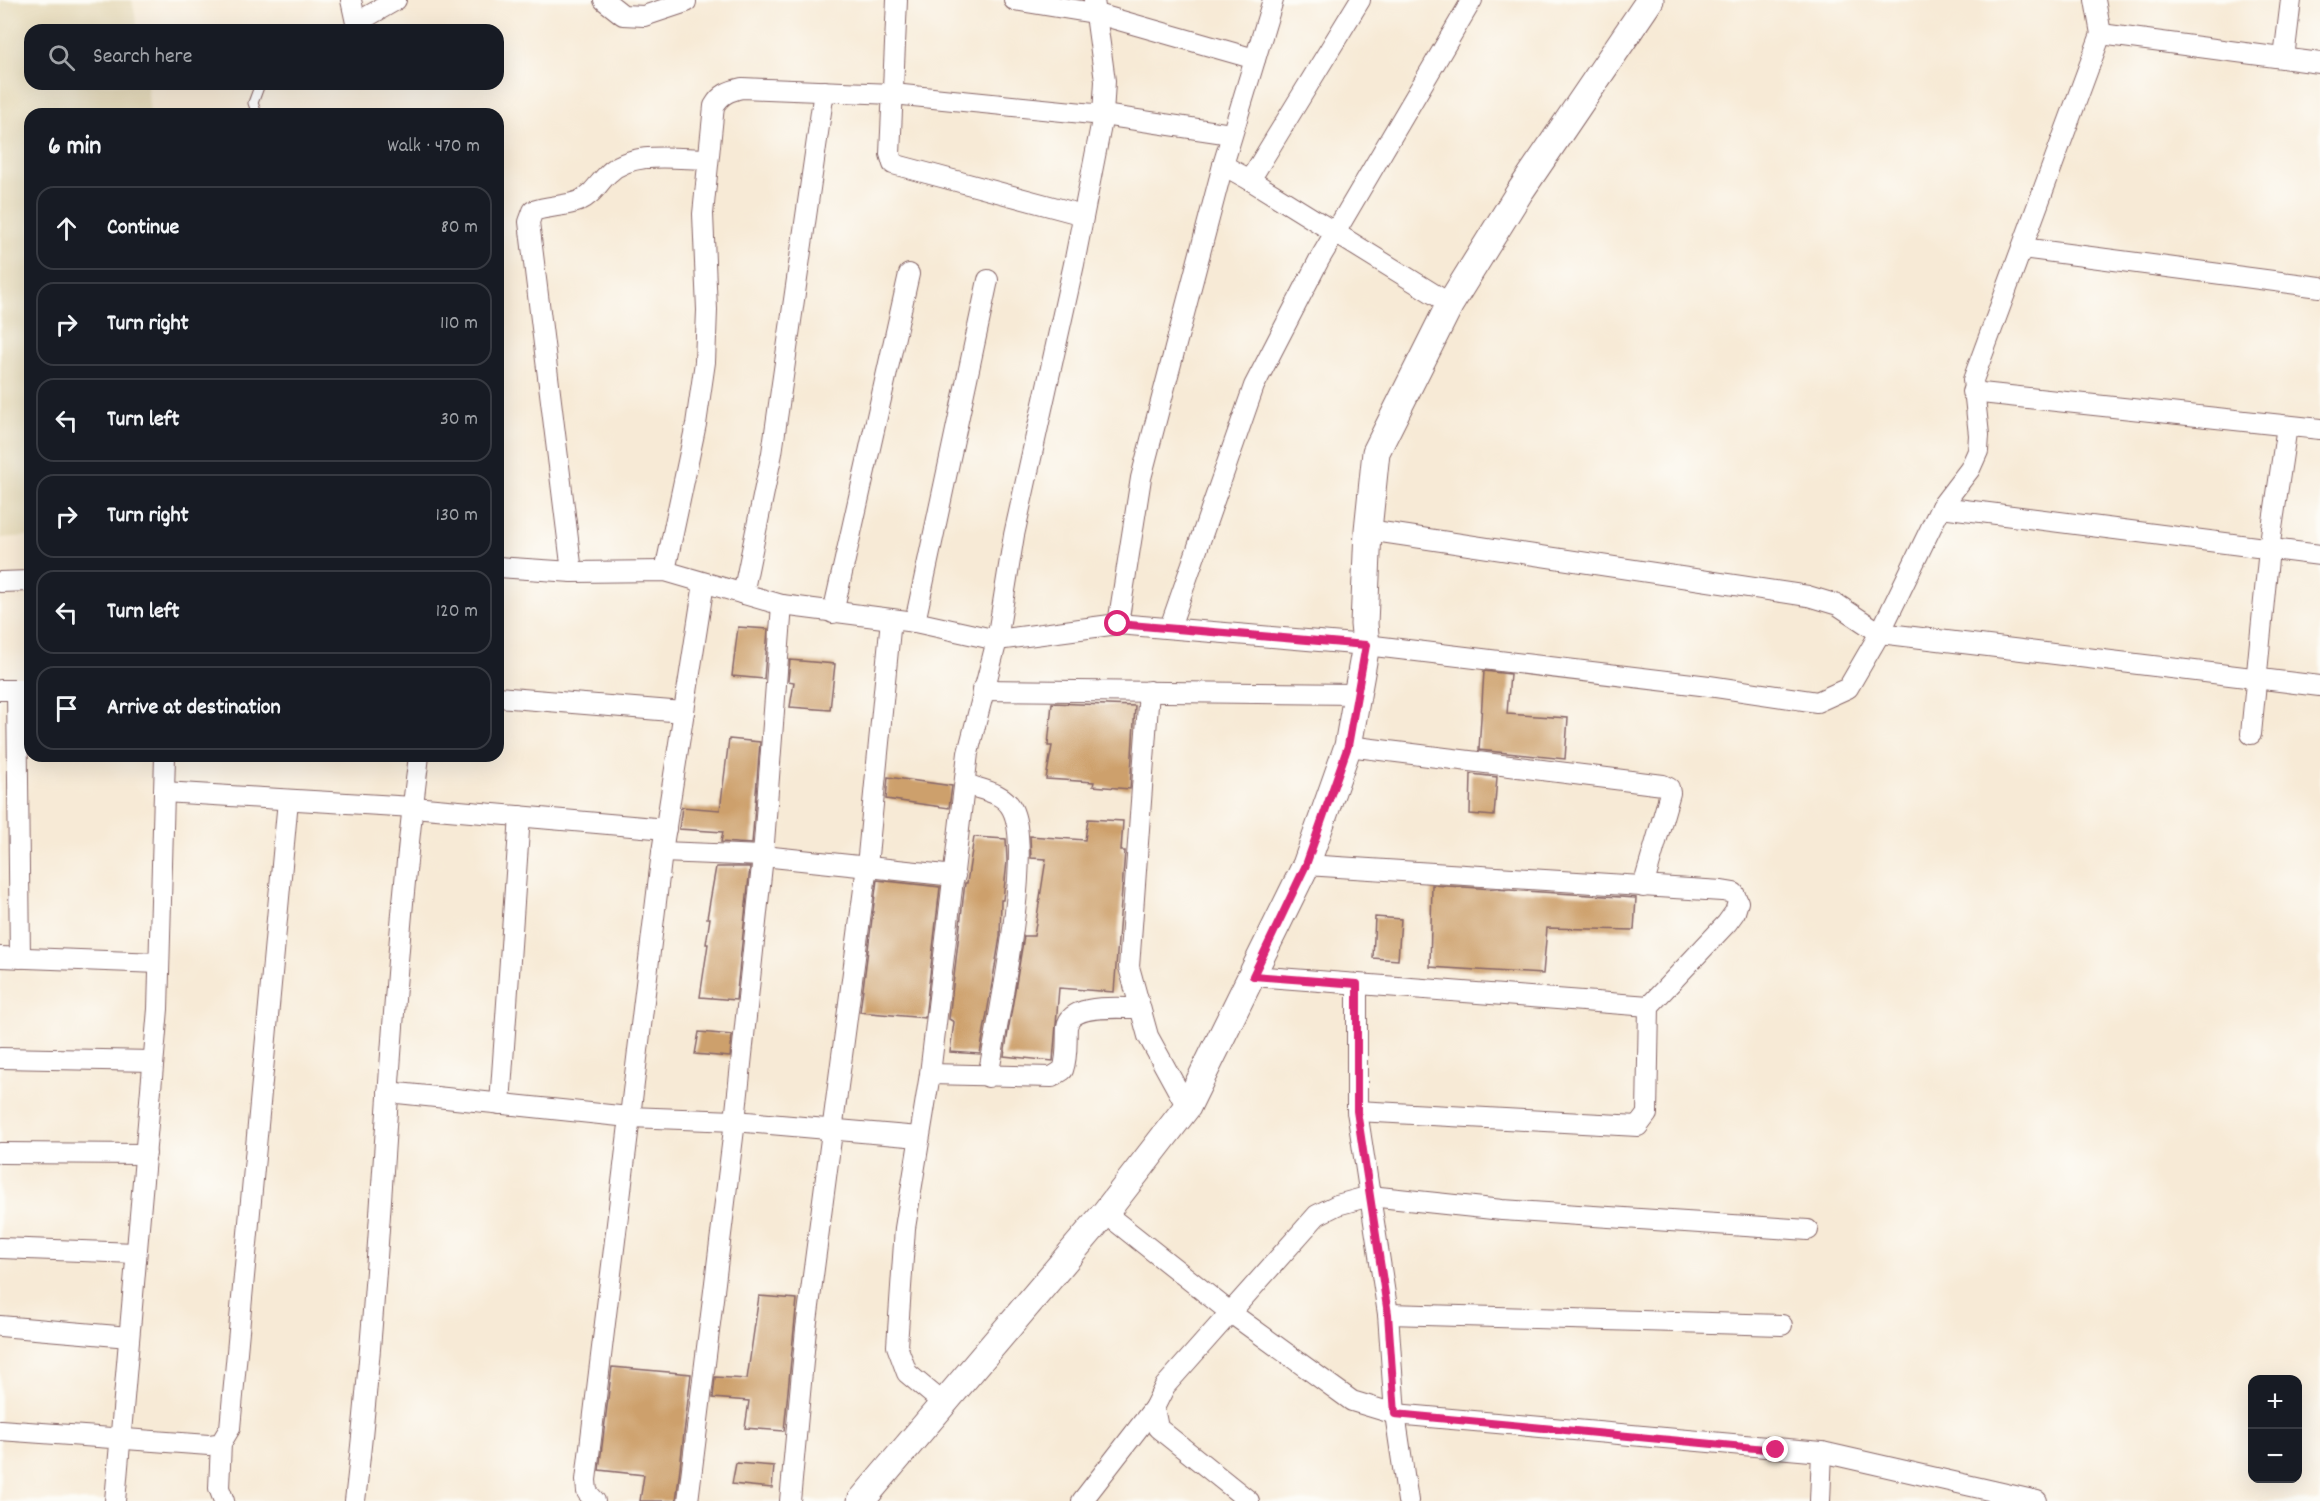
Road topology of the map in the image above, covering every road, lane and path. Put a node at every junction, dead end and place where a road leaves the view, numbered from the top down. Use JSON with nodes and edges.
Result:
{"nodes":[{"id":1,"x":351,"y":0,"type":"edge"},
{"id":2,"x":396,"y":0,"type":"edge"},
{"id":3,"x":604,"y":0,"type":"edge"},
{"id":4,"x":897,"y":0,"type":"edge"},
{"id":5,"x":1014,"y":0,"type":"edge"},
{"id":6,"x":1273,"y":0,"type":"edge"},
{"id":7,"x":1360,"y":0,"type":"edge"},
{"id":8,"x":1472,"y":0,"type":"edge"},
{"id":9,"x":1650,"y":0,"type":"edge"},
{"id":10,"x":2094,"y":0,"type":"edge"},
{"id":11,"x":2291,"y":0,"type":"edge"},
{"id":12,"x":686,"y":2,"type":"dead end"},
{"id":13,"x":1094,"y":6,"type":"edge"},
{"id":14,"x":350,"y":24,"type":"edge"},
{"id":15,"x":354,"y":24,"type":"edge"},
{"id":16,"x":2101,"y":34,"type":"junction"},
{"id":17,"x":1255,"y":58,"type":"junction"},
{"id":18,"x":2284,"y":58,"type":"junction"},
{"id":19,"x":2320,"y":63,"type":"edge"},
{"id":20,"x":258,"y":90,"type":"edge"},
{"id":21,"x":824,"y":91,"type":"junction"},
{"id":22,"x":893,"y":94,"type":"junction"},
{"id":23,"x":255,"y":108,"type":"edge"},
{"id":24,"x":1103,"y":115,"type":"junction"},
{"id":25,"x":1231,"y":134,"type":"junction"},
{"id":26,"x":708,"y":159,"type":"junction"},
{"id":27,"x":1223,"y":165,"type":"junction"},
{"id":28,"x":1250,"y":180,"type":"junction"},
{"id":29,"x":1083,"y":215,"type":"junction"},
{"id":30,"x":1336,"y":232,"type":"junction"},
{"id":31,"x":2022,"y":248,"type":"junction"},
{"id":32,"x":909,"y":274,"type":"dead end"},
{"id":33,"x":988,"y":280,"type":"dead end"},
{"id":34,"x":2320,"y":287,"type":"edge"},
{"id":35,"x":1450,"y":304,"type":"junction"},
{"id":36,"x":1972,"y":392,"type":"junction"},
{"id":37,"x":2287,"y":426,"type":"junction"},
{"id":38,"x":2320,"y":429,"type":"edge"},
{"id":39,"x":1941,"y":507,"type":"junction"},
{"id":40,"x":1368,"y":530,"type":"junction"},
{"id":41,"x":2270,"y":549,"type":"junction"},
{"id":42,"x":2320,"y":555,"type":"edge"},
{"id":43,"x":504,"y":567,"type":"edge"},
{"id":44,"x":572,"y":572,"type":"junction"},
{"id":45,"x":665,"y":572,"type":"junction"},
{"id":46,"x":24,"y":581,"type":"edge"},
{"id":47,"x":0,"y":582,"type":"edge"},
{"id":48,"x":704,"y":583,"type":"junction"},
{"id":49,"x":743,"y":594,"type":"junction"},
{"id":50,"x":782,"y":606,"type":"junction"},
{"id":51,"x":833,"y":613,"type":"junction"},
{"id":52,"x":891,"y":620,"type":"junction"},
{"id":53,"x":915,"y":622,"type":"junction"},
{"id":54,"x":1118,"y":624,"type":"junction"},
{"id":55,"x":1170,"y":627,"type":"junction"},
{"id":56,"x":1880,"y":633,"type":"junction"},
{"id":57,"x":997,"y":640,"type":"junction"},
{"id":58,"x":1366,"y":645,"type":"junction"},
{"id":59,"x":2255,"y":678,"type":"junction"},
{"id":60,"x":2320,"y":686,"type":"edge"},
{"id":61,"x":16,"y":690,"type":"edge"},
{"id":62,"x":982,"y":690,"type":"junction"},
{"id":63,"x":1149,"y":691,"type":"junction"},
{"id":64,"x":1357,"y":694,"type":"junction"},
{"id":65,"x":504,"y":697,"type":"edge"},
{"id":66,"x":684,"y":712,"type":"junction"},
{"id":67,"x":2251,"y":734,"type":"dead end"},
{"id":68,"x":1348,"y":746,"type":"junction"},
{"id":69,"x":165,"y":762,"type":"edge"},
{"id":70,"x":418,"y":762,"type":"edge"},
{"id":71,"x":965,"y":784,"type":"junction"},
{"id":72,"x":164,"y":792,"type":"junction"},
{"id":73,"x":288,"y":800,"type":"junction"},
{"id":74,"x":413,"y":807,"type":"junction"},
{"id":75,"x":520,"y":816,"type":"junction"},
{"id":76,"x":666,"y":829,"type":"junction"},
{"id":77,"x":662,"y":852,"type":"junction"},
{"id":78,"x":763,"y":856,"type":"junction"},
{"id":79,"x":1306,"y":865,"type":"junction"},
{"id":80,"x":867,"y":866,"type":"junction"},
{"id":81,"x":955,"y":876,"type":"junction"},
{"id":82,"x":1643,"y":887,"type":"junction"},
{"id":83,"x":0,"y":957,"type":"edge"},
{"id":84,"x":20,"y":958,"type":"junction"},
{"id":85,"x":159,"y":963,"type":"junction"},
{"id":86,"x":1253,"y":976,"type":"junction"},
{"id":87,"x":1357,"y":984,"type":"junction"},
{"id":88,"x":1649,"y":1006,"type":"junction"},
{"id":89,"x":1140,"y":1008,"type":"junction"},
{"id":90,"x":0,"y":1058,"type":"edge"},
{"id":91,"x":153,"y":1061,"type":"junction"},
{"id":92,"x":930,"y":1074,"type":"junction"},
{"id":93,"x":988,"y":1077,"type":"junction"},
{"id":94,"x":388,"y":1092,"type":"junction"},
{"id":95,"x":500,"y":1104,"type":"junction"},
{"id":96,"x":1187,"y":1107,"type":"junction"},
{"id":97,"x":1357,"y":1111,"type":"junction"},
{"id":98,"x":629,"y":1117,"type":"junction"},
{"id":99,"x":735,"y":1121,"type":"junction"},
{"id":100,"x":832,"y":1129,"type":"junction"},
{"id":101,"x":919,"y":1137,"type":"junction"},
{"id":102,"x":0,"y":1153,"type":"edge"},
{"id":103,"x":146,"y":1154,"type":"junction"},
{"id":104,"x":1370,"y":1196,"type":"junction"},
{"id":105,"x":1105,"y":1213,"type":"junction"},
{"id":106,"x":1808,"y":1230,"type":"dead end"},
{"id":107,"x":0,"y":1248,"type":"edge"},
{"id":108,"x":136,"y":1253,"type":"junction"},
{"id":109,"x":1230,"y":1313,"type":"junction"},
{"id":110,"x":1388,"y":1314,"type":"junction"},
{"id":111,"x":1782,"y":1325,"type":"dead end"},
{"id":112,"x":0,"y":1326,"type":"edge"},
{"id":113,"x":129,"y":1337,"type":"junction"},
{"id":114,"x":944,"y":1402,"type":"junction"},
{"id":115,"x":1154,"y":1408,"type":"junction"},
{"id":116,"x":1395,"y":1414,"type":"junction"},
{"id":117,"x":0,"y":1430,"type":"edge"},
{"id":118,"x":121,"y":1437,"type":"junction"},
{"id":119,"x":221,"y":1443,"type":"junction"},
{"id":120,"x":1822,"y":1452,"type":"junction"},
{"id":121,"x":1236,"y":1497,"type":"edge"},
{"id":122,"x":221,"y":1499,"type":"edge"},
{"id":123,"x":116,"y":1501,"type":"edge"},
{"id":124,"x":355,"y":1501,"type":"edge"},
{"id":125,"x":595,"y":1501,"type":"edge"},
{"id":126,"x":688,"y":1501,"type":"edge"},
{"id":127,"x":790,"y":1501,"type":"edge"},
{"id":128,"x":861,"y":1501,"type":"edge"},
{"id":129,"x":1082,"y":1501,"type":"edge"},
{"id":130,"x":1408,"y":1501,"type":"edge"},
{"id":131,"x":1820,"y":1501,"type":"edge"},
{"id":132,"x":2037,"y":1501,"type":"edge"}],
"edges":[{"from":1,"to":14,"type":"street"},
{"from":2,"to":15,"type":"street"},
{"from":3,"to":12,"type":"street"},
{"from":4,"to":22,"type":"street"},
{"from":5,"to":13,"type":"street"},
{"from":6,"to":17,"type":"street"},
{"from":7,"to":28,"type":"street"},
{"from":8,"to":30,"type":"street"},
{"from":9,"to":35,"type":"main road"},
{"from":10,"to":16,"type":"street"},
{"from":11,"to":18,"type":"street"},
{"from":13,"to":17,"type":"street"},
{"from":13,"to":24,"type":"street"},
{"from":16,"to":18,"type":"street"},
{"from":16,"to":31,"type":"street"},
{"from":17,"to":25,"type":"street"},
{"from":18,"to":19,"type":"street"},
{"from":20,"to":23,"type":"lane"},
{"from":21,"to":22,"type":"street"},
{"from":21,"to":26,"type":"street"},
{"from":21,"to":49,"type":"street"},
{"from":22,"to":24,"type":"street"},
{"from":22,"to":29,"type":"street"},
{"from":24,"to":25,"type":"street"},
{"from":24,"to":29,"type":"street"},
{"from":25,"to":27,"type":"street"},
{"from":26,"to":44,"type":"street"},
{"from":26,"to":45,"type":"street"},
{"from":27,"to":28,"type":"street"},
{"from":27,"to":54,"type":"street"},
{"from":28,"to":30,"type":"street"},
{"from":29,"to":57,"type":"street"},
{"from":30,"to":35,"type":"street"},
{"from":30,"to":55,"type":"street"},
{"from":31,"to":34,"type":"street"},
{"from":31,"to":36,"type":"street"},
{"from":32,"to":51,"type":"street"},
{"from":33,"to":53,"type":"street"},
{"from":35,"to":40,"type":"main road"},
{"from":36,"to":37,"type":"street"},
{"from":36,"to":39,"type":"street"},
{"from":37,"to":38,"type":"street"},
{"from":37,"to":41,"type":"street"},
{"from":39,"to":41,"type":"street"},
{"from":39,"to":56,"type":"street"},
{"from":40,"to":56,"type":"street"},
{"from":40,"to":58,"type":"main road"},
{"from":41,"to":42,"type":"street"},
{"from":41,"to":59,"type":"street"},
{"from":43,"to":44,"type":"street"},
{"from":44,"to":45,"type":"street"},
{"from":45,"to":48,"type":"street"},
{"from":46,"to":47,"type":"street"},
{"from":48,"to":49,"type":"street"},
{"from":48,"to":66,"type":"street"},
{"from":49,"to":50,"type":"street"},
{"from":50,"to":51,"type":"street"},
{"from":50,"to":78,"type":"street"},
{"from":51,"to":52,"type":"street"},
{"from":52,"to":53,"type":"street"},
{"from":52,"to":80,"type":"street"},
{"from":53,"to":57,"type":"street"},
{"from":54,"to":55,"type":"street"},
{"from":54,"to":57,"type":"street"},
{"from":55,"to":58,"type":"street"},
{"from":56,"to":58,"type":"street"},
{"from":56,"to":59,"type":"street"},
{"from":57,"to":62,"type":"street"},
{"from":58,"to":64,"type":"main road"},
{"from":59,"to":60,"type":"street"},
{"from":59,"to":67,"type":"street"},
{"from":61,"to":84,"type":"street"},
{"from":62,"to":63,"type":"street"},
{"from":62,"to":71,"type":"street"},
{"from":63,"to":64,"type":"street"},
{"from":63,"to":89,"type":"street"},
{"from":64,"to":68,"type":"main road"},
{"from":65,"to":66,"type":"street"},
{"from":66,"to":76,"type":"street"},
{"from":68,"to":79,"type":"main road"},
{"from":68,"to":82,"type":"street"},
{"from":69,"to":72,"type":"street"},
{"from":70,"to":74,"type":"street"},
{"from":71,"to":81,"type":"street"},
{"from":71,"to":93,"type":"street"},
{"from":72,"to":73,"type":"street"},
{"from":72,"to":85,"type":"street"},
{"from":73,"to":74,"type":"street"},
{"from":73,"to":119,"type":"street"},
{"from":74,"to":75,"type":"street"},
{"from":74,"to":94,"type":"street"},
{"from":75,"to":76,"type":"street"},
{"from":75,"to":95,"type":"street"},
{"from":76,"to":77,"type":"street"},
{"from":77,"to":78,"type":"street"},
{"from":77,"to":98,"type":"street"},
{"from":78,"to":80,"type":"street"},
{"from":78,"to":99,"type":"street"},
{"from":79,"to":82,"type":"street"},
{"from":79,"to":86,"type":"main road"},
{"from":80,"to":81,"type":"street"},
{"from":80,"to":100,"type":"street"},
{"from":81,"to":92,"type":"street"},
{"from":82,"to":88,"type":"street"},
{"from":83,"to":84,"type":"street"},
{"from":84,"to":85,"type":"street"},
{"from":85,"to":91,"type":"street"},
{"from":86,"to":87,"type":"street"},
{"from":86,"to":96,"type":"main road"},
{"from":87,"to":88,"type":"street"},
{"from":87,"to":97,"type":"street"},
{"from":88,"to":97,"type":"street"},
{"from":89,"to":93,"type":"street"},
{"from":89,"to":96,"type":"street"},
{"from":90,"to":91,"type":"street"},
{"from":91,"to":103,"type":"street"},
{"from":92,"to":93,"type":"street"},
{"from":92,"to":101,"type":"street"},
{"from":94,"to":95,"type":"street"},
{"from":94,"to":124,"type":"street"},
{"from":95,"to":98,"type":"street"},
{"from":96,"to":105,"type":"main road"},
{"from":97,"to":104,"type":"street"},
{"from":98,"to":99,"type":"street"},
{"from":98,"to":125,"type":"street"},
{"from":99,"to":100,"type":"street"},
{"from":99,"to":126,"type":"street"},
{"from":100,"to":101,"type":"street"},
{"from":100,"to":127,"type":"street"},
{"from":101,"to":114,"type":"street"},
{"from":102,"to":103,"type":"street"},
{"from":103,"to":108,"type":"street"},
{"from":104,"to":106,"type":"street"},
{"from":104,"to":109,"type":"street"},
{"from":104,"to":110,"type":"street"},
{"from":105,"to":109,"type":"street"},
{"from":105,"to":114,"type":"main road"},
{"from":107,"to":108,"type":"street"},
{"from":108,"to":113,"type":"street"},
{"from":109,"to":115,"type":"street"},
{"from":109,"to":116,"type":"street"},
{"from":110,"to":111,"type":"street"},
{"from":110,"to":116,"type":"street"},
{"from":112,"to":113,"type":"street"},
{"from":113,"to":118,"type":"street"},
{"from":114,"to":128,"type":"main road"},
{"from":115,"to":121,"type":"street"},
{"from":115,"to":129,"type":"street"},
{"from":116,"to":120,"type":"street"},
{"from":116,"to":130,"type":"street"},
{"from":117,"to":118,"type":"street"},
{"from":118,"to":119,"type":"street"},
{"from":118,"to":123,"type":"street"},
{"from":119,"to":122,"type":"street"},
{"from":120,"to":131,"type":"street"},
{"from":120,"to":132,"type":"street"}]}
